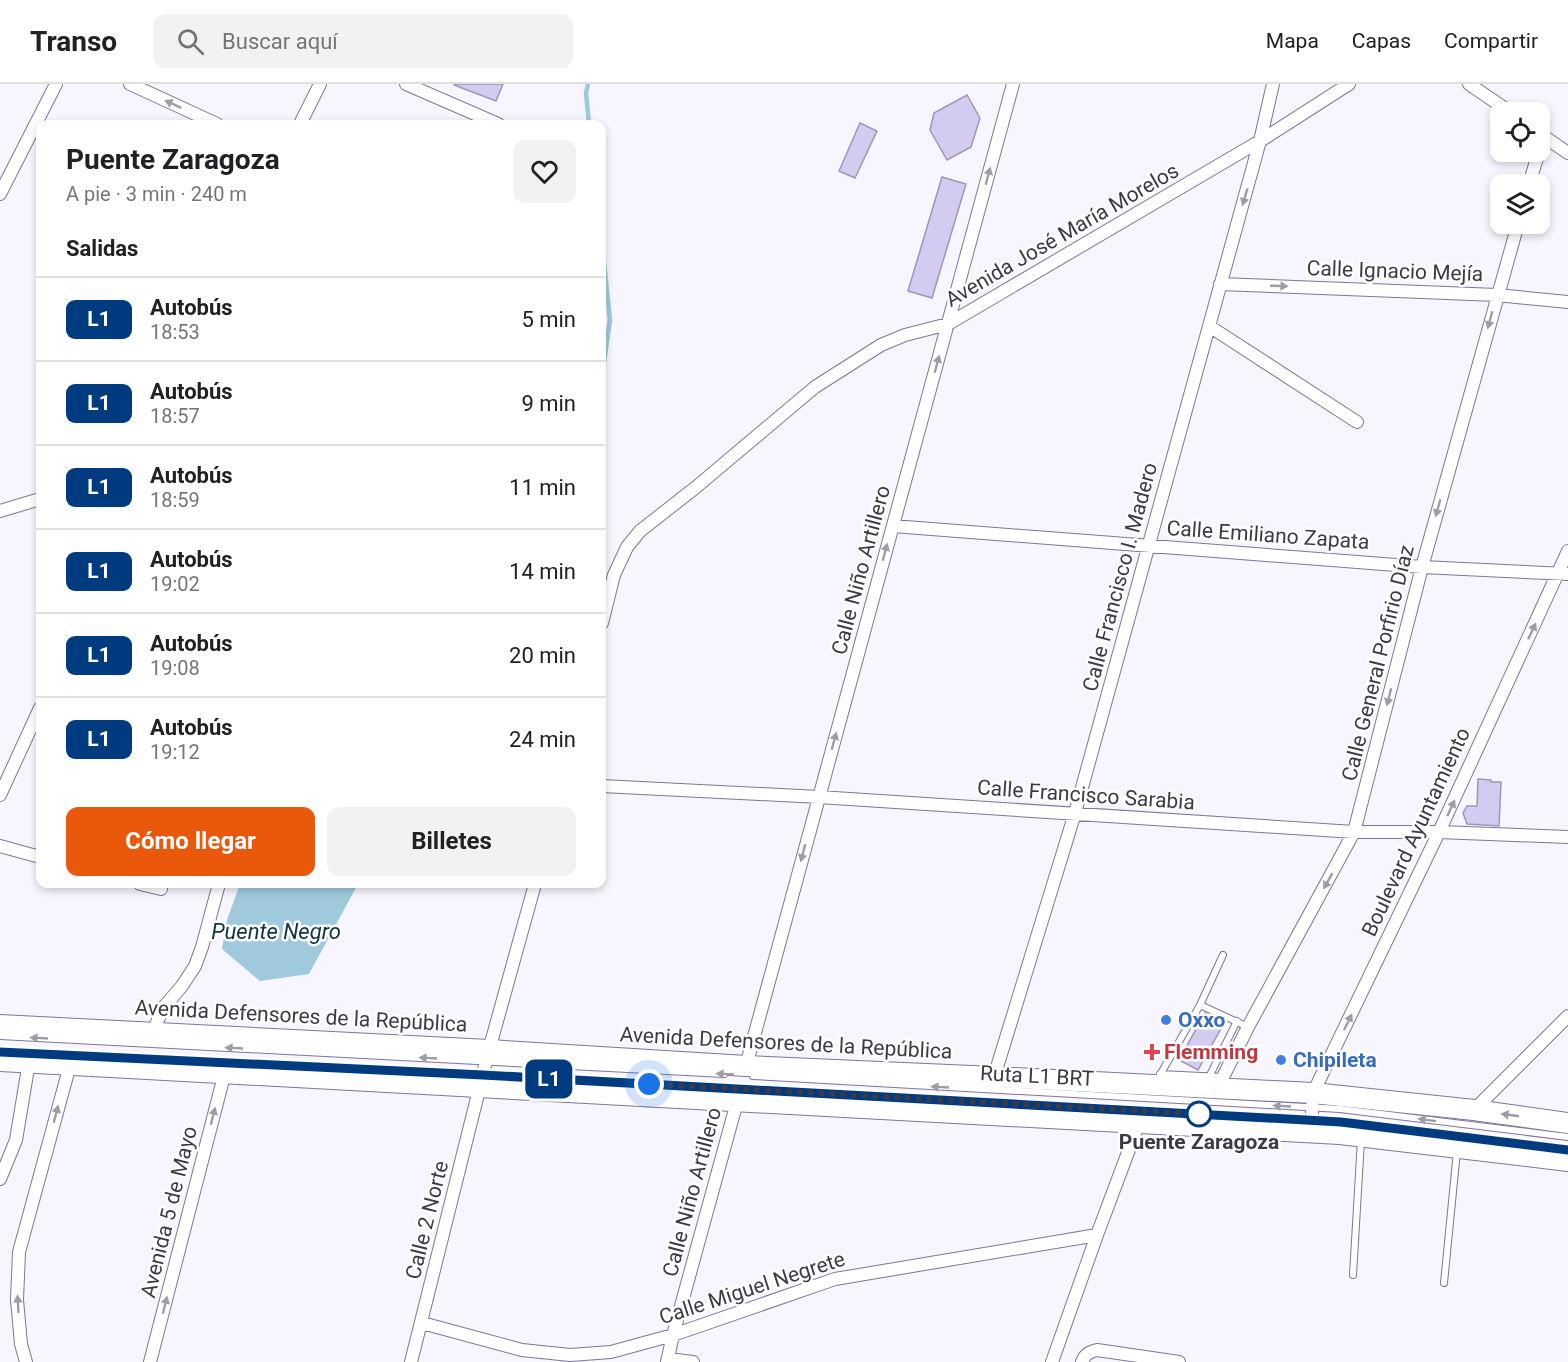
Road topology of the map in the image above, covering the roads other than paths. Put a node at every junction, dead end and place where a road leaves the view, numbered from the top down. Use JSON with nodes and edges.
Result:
{"nodes":[{"id":1,"x":56,"y":84,"type":"edge"},
{"id":2,"x":130,"y":84,"type":"edge"},
{"id":3,"x":320,"y":84,"type":"edge"},
{"id":4,"x":406,"y":84,"type":"edge"},
{"id":5,"x":1013,"y":84,"type":"edge"},
{"id":6,"x":1273,"y":84,"type":"edge"},
{"id":7,"x":1349,"y":84,"type":"edge"},
{"id":8,"x":1468,"y":84,"type":"edge"},
{"id":9,"x":1495,"y":102,"type":"edge"},
{"id":10,"x":38,"y":120,"type":"edge"},
{"id":11,"x":208,"y":120,"type":"edge"},
{"id":12,"x":302,"y":120,"type":"edge"},
{"id":13,"x":489,"y":120,"type":"edge"},
{"id":14,"x":36,"y":123,"type":"edge"},
{"id":15,"x":1550,"y":140,"type":"edge"},
{"id":16,"x":1260,"y":141,"type":"junction"},
{"id":17,"x":1568,"y":153,"type":"edge"},
{"id":18,"x":0,"y":194,"type":"edge"},
{"id":19,"x":1515,"y":234,"type":"edge"},
{"id":20,"x":1220,"y":284,"type":"junction"},
{"id":21,"x":1497,"y":295,"type":"junction"},
{"id":22,"x":1568,"y":302,"type":"edge"},
{"id":23,"x":948,"y":324,"type":"junction"},
{"id":24,"x":1209,"y":326,"type":"junction"},
{"id":25,"x":1357,"y":422,"type":"dead end"},
{"id":26,"x":36,"y":500,"type":"edge"},
{"id":27,"x":0,"y":511,"type":"edge"},
{"id":28,"x":893,"y":526,"type":"junction"},
{"id":29,"x":1148,"y":545,"type":"junction"},
{"id":30,"x":1568,"y":551,"type":"edge"},
{"id":31,"x":1422,"y":567,"type":"junction"},
{"id":32,"x":1563,"y":573,"type":"edge"},
{"id":33,"x":606,"y":607,"type":"edge"},
{"id":34,"x":36,"y":717,"type":"edge"},
{"id":35,"x":606,"y":786,"type":"edge"},
{"id":36,"x":0,"y":795,"type":"edge"},
{"id":37,"x":819,"y":797,"type":"junction"},
{"id":38,"x":1075,"y":813,"type":"junction"},
{"id":39,"x":1354,"y":832,"type":"junction"},
{"id":40,"x":1440,"y":832,"type":"junction"},
{"id":41,"x":1568,"y":837,"type":"edge"},
{"id":42,"x":0,"y":846,"type":"edge"},
{"id":43,"x":36,"y":856,"type":"edge"},
{"id":44,"x":157,"y":888,"type":"edge"},
{"id":45,"x":218,"y":888,"type":"edge"},
{"id":46,"x":533,"y":888,"type":"edge"},
{"id":47,"x":161,"y":889,"type":"dead end"},
{"id":48,"x":1223,"y":955,"type":"dead end"},
{"id":49,"x":1200,"y":1005,"type":"junction"},
{"id":50,"x":1568,"y":1016,"type":"edge"},
{"id":51,"x":1242,"y":1024,"type":"junction"},
{"id":52,"x":0,"y":1025,"type":"edge"},
{"id":53,"x":153,"y":1032,"type":"junction"},
{"id":54,"x":0,"y":1036,"type":"edge"},
{"id":55,"x":488,"y":1056,"type":"junction"},
{"id":56,"x":154,"y":1060,"type":"dead end"},
{"id":57,"x":0,"y":1061,"type":"edge"},
{"id":58,"x":29,"y":1062,"type":"junction"},
{"id":59,"x":70,"y":1065,"type":"junction"},
{"id":60,"x":748,"y":1071,"type":"junction"},
{"id":61,"x":225,"y":1072,"type":"junction"},
{"id":62,"x":726,"y":1074,"type":"dead end"},
{"id":63,"x":994,"y":1077,"type":"junction"},
{"id":64,"x":1157,"y":1080,"type":"junction"},
{"id":65,"x":482,"y":1081,"type":"junction"},
{"id":66,"x":1213,"y":1083,"type":"junction"},
{"id":67,"x":737,"y":1101,"type":"junction"},
{"id":68,"x":1474,"y":1110,"type":"junction"},
{"id":69,"x":1312,"y":1113,"type":"junction"},
{"id":70,"x":1139,"y":1123,"type":"junction"},
{"id":71,"x":1568,"y":1123,"type":"edge"},
{"id":72,"x":1361,"y":1136,"type":"junction"},
{"id":73,"x":1568,"y":1137,"type":"edge"},
{"id":74,"x":1457,"y":1148,"type":"junction"},
{"id":75,"x":1568,"y":1150,"type":"edge"},
{"id":76,"x":1568,"y":1161,"type":"edge"},
{"id":77,"x":0,"y":1179,"type":"edge"},
{"id":78,"x":1097,"y":1235,"type":"junction"},
{"id":79,"x":1353,"y":1275,"type":"dead end"},
{"id":80,"x":1444,"y":1283,"type":"dead end"},
{"id":81,"x":422,"y":1323,"type":"junction"},
{"id":82,"x":673,"y":1335,"type":"junction"},
{"id":83,"x":668,"y":1360,"type":"edge"},
{"id":84,"x":26,"y":1362,"type":"edge"},
{"id":85,"x":150,"y":1362,"type":"edge"},
{"id":86,"x":411,"y":1362,"type":"edge"},
{"id":87,"x":693,"y":1362,"type":"edge"},
{"id":88,"x":1052,"y":1362,"type":"edge"},
{"id":89,"x":1082,"y":1362,"type":"edge"},
{"id":90,"x":1179,"y":1362,"type":"edge"}],
"edges":[{"from":1,"to":10,"type":"street"},
{"from":11,"to":2,"type":"street","one_way":true},
{"from":3,"to":12,"type":"street"},
{"from":4,"to":13,"type":"street"},
{"from":23,"to":5,"type":"street","name":"Calle Niño Artillero","one_way":true},
{"from":6,"to":16,"type":"street","name":"Calle Francisco I. Madero"},
{"from":7,"to":16,"type":"street","name":"Avenida José María Morelos"},
{"from":8,"to":9,"type":"street"},
{"from":14,"to":18,"type":"street"},
{"from":15,"to":17,"type":"street"},
{"from":16,"to":20,"type":"street","name":"Calle Francisco I. Madero","one_way":true},
{"from":16,"to":23,"type":"street","name":"Avenida José María Morelos"},
{"from":19,"to":21,"type":"street","name":"Calle General Porfirio Díaz"},
{"from":20,"to":21,"type":"street","name":"Calle Ignacio Mejía","one_way":true},
{"from":20,"to":24,"type":"street","name":"Calle Francisco I. Madero"},
{"from":21,"to":22,"type":"street","name":"Calle Ignacio Mejía"},
{"from":21,"to":31,"type":"street","name":"Calle General Porfirio Díaz","one_way":true},
{"from":28,"to":23,"type":"street","name":"Calle Niño Artillero","one_way":true},
{"from":23,"to":33,"type":"street","name":"Avenida José María Morelos"},
{"from":24,"to":25,"type":"street"},
{"from":24,"to":29,"type":"street","name":"Calle Francisco I. Madero"},
{"from":26,"to":27,"type":"street"},
{"from":28,"to":29,"type":"street","name":"Calle Emiliano Zapata"},
{"from":37,"to":28,"type":"street","name":"Calle Niño Artillero","one_way":true},
{"from":29,"to":31,"type":"street","name":"Calle Emiliano Zapata"},
{"from":29,"to":38,"type":"street","name":"Calle Francisco I. Madero"},
{"from":30,"to":32,"type":"street","name":"Boulevard Ayuntamiento"},
{"from":31,"to":32,"type":"street","name":"Calle Emiliano Zapata"},
{"from":31,"to":39,"type":"street","name":"Calle General Porfirio Díaz","one_way":true},
{"from":40,"to":32,"type":"street","name":"Boulevard Ayuntamiento","one_way":true},
{"from":34,"to":36,"type":"street"},
{"from":35,"to":37,"type":"street","name":"Calle Francisco Sarabia"},
{"from":37,"to":38,"type":"street","name":"Calle Francisco Sarabia"},
{"from":37,"to":60,"type":"street","name":"Calle Niño Artillero","one_way":true},
{"from":38,"to":39,"type":"street","name":"Calle Francisco Sarabia"},
{"from":38,"to":63,"type":"street","name":"Calle Francisco I. Madero"},
{"from":39,"to":40,"type":"street","name":"Calle Francisco Sarabia"},
{"from":39,"to":51,"type":"street","name":"Calle General Porfirio Díaz","one_way":true},
{"from":40,"to":41,"type":"street","name":"Calle Francisco Sarabia"},
{"from":69,"to":40,"type":"street","name":"Boulevard Ayuntamiento","one_way":true},
{"from":42,"to":43,"type":"street"},
{"from":44,"to":47,"type":"street"},
{"from":45,"to":53,"type":"street"},
{"from":46,"to":55,"type":"street","name":"Calle 2 Norte"},
{"from":48,"to":49,"type":"lane"},
{"from":49,"to":51,"type":"lane"},
{"from":49,"to":64,"type":"lane"},
{"from":50,"to":68,"type":"street"},
{"from":51,"to":66,"type":"street","name":"Calle General Porfirio Díaz"},
{"from":52,"to":53,"type":"main road","name":"Avenida Defensores de la República"},
{"from":53,"to":55,"type":"main road","name":"Avenida Defensores de la República"},
{"from":55,"to":54,"type":"lane","one_way":true},
{"from":55,"to":60,"type":"main road","name":"Avenida Defensores de la República"},
{"from":62,"to":55,"type":"lane","one_way":true},
{"from":55,"to":65,"type":"street","name":"Calle 2 Norte"},
{"from":56,"to":65,"type":"lane","name":"Ruta L1 BRT"},
{"from":57,"to":58,"type":"main road","name":"Avenida Defensores de la República"},
{"from":58,"to":59,"type":"main road","name":"Avenida Defensores de la República"},
{"from":58,"to":77,"type":"street"},
{"from":59,"to":61,"type":"main road","name":"Avenida Defensores de la República"},
{"from":84,"to":59,"type":"street","one_way":true},
{"from":60,"to":63,"type":"main road","name":"Avenida Defensores de la República"},
{"from":69,"to":60,"type":"lane","name":"Ruta L1 BRT","one_way":true},
{"from":61,"to":65,"type":"main road","name":"Avenida Defensores de la República"},
{"from":85,"to":61,"type":"street","name":"Avenida 5 de Mayo","one_way":true},
{"from":63,"to":64,"type":"main road","name":"Avenida Defensores de la República"},
{"from":64,"to":66,"type":"main road","name":"Avenida Defensores de la República"},
{"from":65,"to":67,"type":"main road","name":"Avenida Defensores de la República"},
{"from":65,"to":69,"type":"lane","name":"Ruta L1 BRT"},
{"from":65,"to":81,"type":"street","name":"Calle 2 Norte"},
{"from":66,"to":69,"type":"main road","name":"Avenida Defensores de la República"},
{"from":67,"to":70,"type":"main road","name":"Avenida Defensores de la República"},
{"from":67,"to":82,"type":"street","name":"Calle Niño Artillero"},
{"from":68,"to":69,"type":"main road","name":"Avenida Defensores de la República"},
{"from":71,"to":68,"type":"main road","name":"Avenida Defensores de la República","one_way":true},
{"from":69,"to":70,"type":"main road","name":"Avenida Defensores de la República"},
{"from":69,"to":72,"type":"main road","name":"Avenida Defensores de la República"},
{"from":73,"to":69,"type":"lane","name":"Ruta L1 BRT","one_way":true},
{"from":69,"to":75,"type":"lane","name":"Ruta L1 BRT"},
{"from":70,"to":78,"type":"street"},
{"from":72,"to":74,"type":"main road","name":"Avenida Defensores de la República"},
{"from":72,"to":79,"type":"lane"},
{"from":74,"to":76,"type":"main road","name":"Avenida Defensores de la República"},
{"from":74,"to":80,"type":"lane"},
{"from":78,"to":82,"type":"street","name":"Calle Miguel Negrete"},
{"from":78,"to":88,"type":"street"},
{"from":81,"to":82,"type":"street","name":"Calle Miguel Negrete"},
{"from":81,"to":86,"type":"street","name":"Calle 2 Norte"},
{"from":82,"to":83,"type":"street","name":"Calle Niño Artillero"},
{"from":83,"to":87,"type":"street"},
{"from":89,"to":90,"type":"street"}]}
